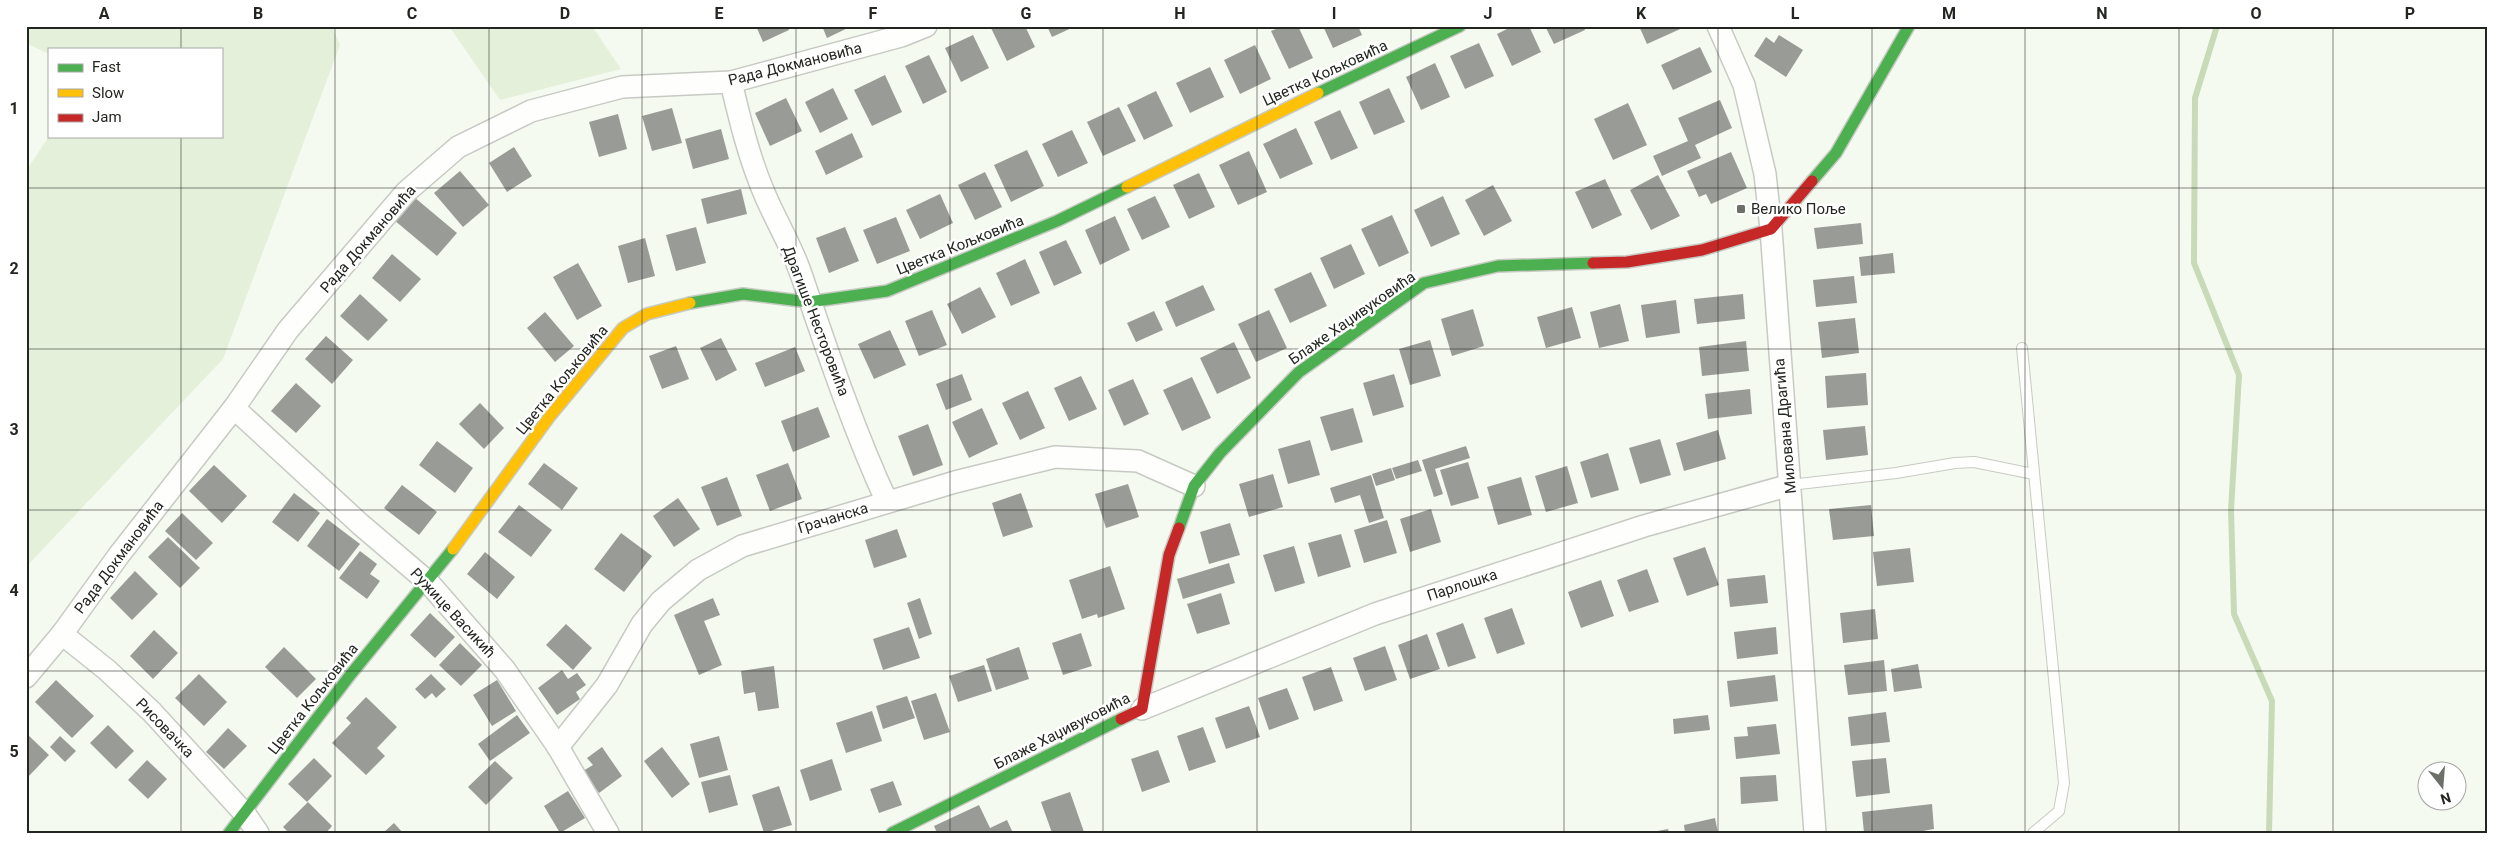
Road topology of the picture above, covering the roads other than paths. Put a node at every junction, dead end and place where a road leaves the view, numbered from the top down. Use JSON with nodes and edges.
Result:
{"nodes":[{"id":1,"x":926,"y":26,"type":"edge"},
{"id":2,"x":1460,"y":26,"type":"edge"},
{"id":3,"x":1718,"y":26,"type":"edge"},
{"id":4,"x":1909,"y":26,"type":"edge"},
{"id":5,"x":730,"y":82,"type":"junction"},
{"id":6,"x":1771,"y":229,"type":"junction"},
{"id":7,"x":809,"y":302,"type":"junction"},
{"id":8,"x":2022,"y":348,"type":"dead end"},
{"id":9,"x":234,"y":408,"type":"junction"},
{"id":10,"x":2034,"y":474,"type":"junction"},
{"id":11,"x":1790,"y":484,"type":"junction"},
{"id":12,"x":1194,"y":486,"type":"junction"},
{"id":13,"x":886,"y":502,"type":"junction"},
{"id":14,"x":428,"y":582,"type":"junction"},
{"id":15,"x":62,"y":634,"type":"junction"},
{"id":16,"x":26,"y":677,"type":"edge"},
{"id":17,"x":1142,"y":709,"type":"junction"},
{"id":18,"x":558,"y":747,"type":"junction"},
{"id":19,"x":245,"y":814,"type":"junction"},
{"id":20,"x":229,"y":833,"type":"edge"},
{"id":21,"x":258,"y":833,"type":"edge"},
{"id":22,"x":608,"y":833,"type":"edge"},
{"id":23,"x":892,"y":833,"type":"edge"},
{"id":24,"x":1816,"y":833,"type":"edge"},
{"id":25,"x":2033,"y":833,"type":"edge"}],
"edges":[{"from":1,"to":5,"type":"street","name":"Рада Докмановића"},
{"from":2,"to":7,"type":"street","name":"Цветка Кољковића"},
{"from":3,"to":6,"type":"street","name":"Милована Драгића"},
{"from":4,"to":6,"type":"street"},
{"from":5,"to":7,"type":"street","name":"Драгише Несторовића"},
{"from":5,"to":9,"type":"street","name":"Рада Докмановића"},
{"from":6,"to":11,"type":"street","name":"Милована Драгића"},
{"from":6,"to":12,"type":"street","name":"Блаже Хаџивуковића"},
{"from":7,"to":13,"type":"street","name":"Драгише Несторовића"},
{"from":7,"to":14,"type":"street","name":"Цветка Кољковића"},
{"from":8,"to":10,"type":"lane"},
{"from":9,"to":14,"type":"street","name":"Ружице Васикић"},
{"from":9,"to":15,"type":"street","name":"Рада Докмановића"},
{"from":10,"to":11,"type":"lane"},
{"from":10,"to":25,"type":"lane"},
{"from":11,"to":17,"type":"street","name":"Парлошка"},
{"from":11,"to":24,"type":"street","name":"Милована Драгића"},
{"from":12,"to":13,"type":"street","name":"Грачанска"},
{"from":12,"to":17,"type":"street","name":"Блаже Хаџивуковића"},
{"from":13,"to":18,"type":"street","name":"Грачанска"},
{"from":14,"to":18,"type":"street","name":"Ружице Васикић"},
{"from":14,"to":19,"type":"street","name":"Цветка Кољковића"},
{"from":15,"to":16,"type":"street","name":"Рада Докмановића"},
{"from":15,"to":19,"type":"street","name":"Рисовачка"},
{"from":17,"to":23,"type":"street","name":"Блаже Хаџивуковића"},
{"from":18,"to":22,"type":"street","name":"Ружице Васикић"},
{"from":19,"to":20,"type":"street","name":"Цветка Кољковића"},
{"from":19,"to":21,"type":"street","name":"Рисовачка"}]}
